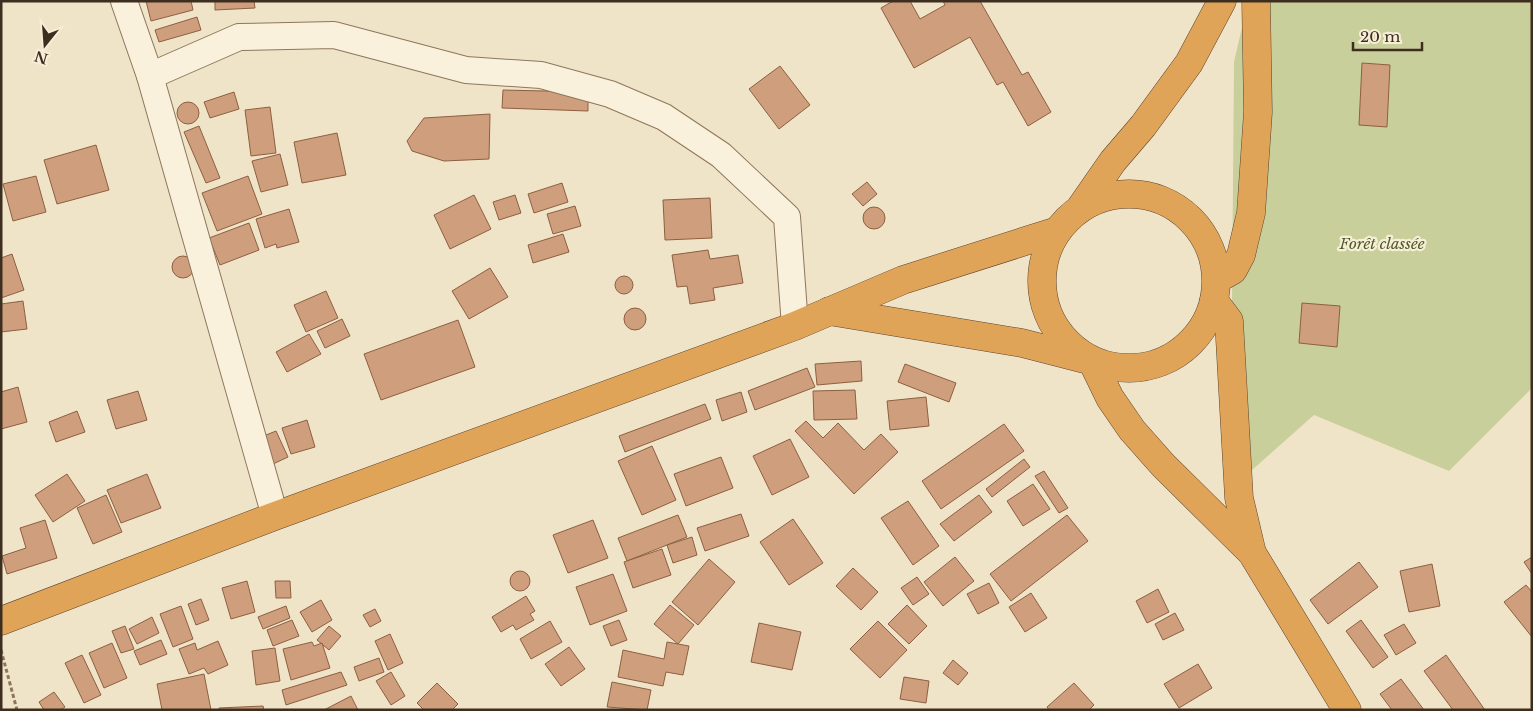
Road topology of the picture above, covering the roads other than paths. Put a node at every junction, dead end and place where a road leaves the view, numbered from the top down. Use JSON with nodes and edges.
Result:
{"nodes":[{"id":1,"x":124,"y":1,"type":"edge"},
{"id":2,"x":1222,"y":1,"type":"edge"},
{"id":3,"x":1256,"y":1,"type":"edge"},
{"id":4,"x":150,"y":76,"type":"junction"},
{"id":5,"x":1081,"y":207,"type":"junction"},
{"id":6,"x":1057,"y":231,"type":"junction"},
{"id":7,"x":1216,"y":290,"type":"junction"},
{"id":8,"x":829,"y":311,"type":"junction"},
{"id":9,"x":794,"y":326,"type":"junction"},
{"id":10,"x":1092,"y":361,"type":"junction"},
{"id":11,"x":275,"y":516,"type":"junction"},
{"id":12,"x":1252,"y":553,"type":"junction"},
{"id":13,"x":1,"y":621,"type":"edge"},
{"id":14,"x":1347,"y":710,"type":"edge"}],
"edges":[{"from":1,"to":4,"type":"street"},
{"from":2,"to":5,"type":"highway"},
{"from":3,"to":7,"type":"highway"},
{"from":4,"to":9,"type":"street"},
{"from":4,"to":11,"type":"street"},
{"from":5,"to":6,"type":"highway"},
{"from":5,"to":7,"type":"highway"},
{"from":6,"to":8,"type":"highway"},
{"from":6,"to":10,"type":"highway"},
{"from":7,"to":10,"type":"highway"},
{"from":7,"to":12,"type":"highway"},
{"from":8,"to":9,"type":"highway"},
{"from":8,"to":10,"type":"highway"},
{"from":9,"to":11,"type":"highway"},
{"from":10,"to":12,"type":"highway"},
{"from":11,"to":13,"type":"highway"},
{"from":12,"to":14,"type":"highway"}]}
